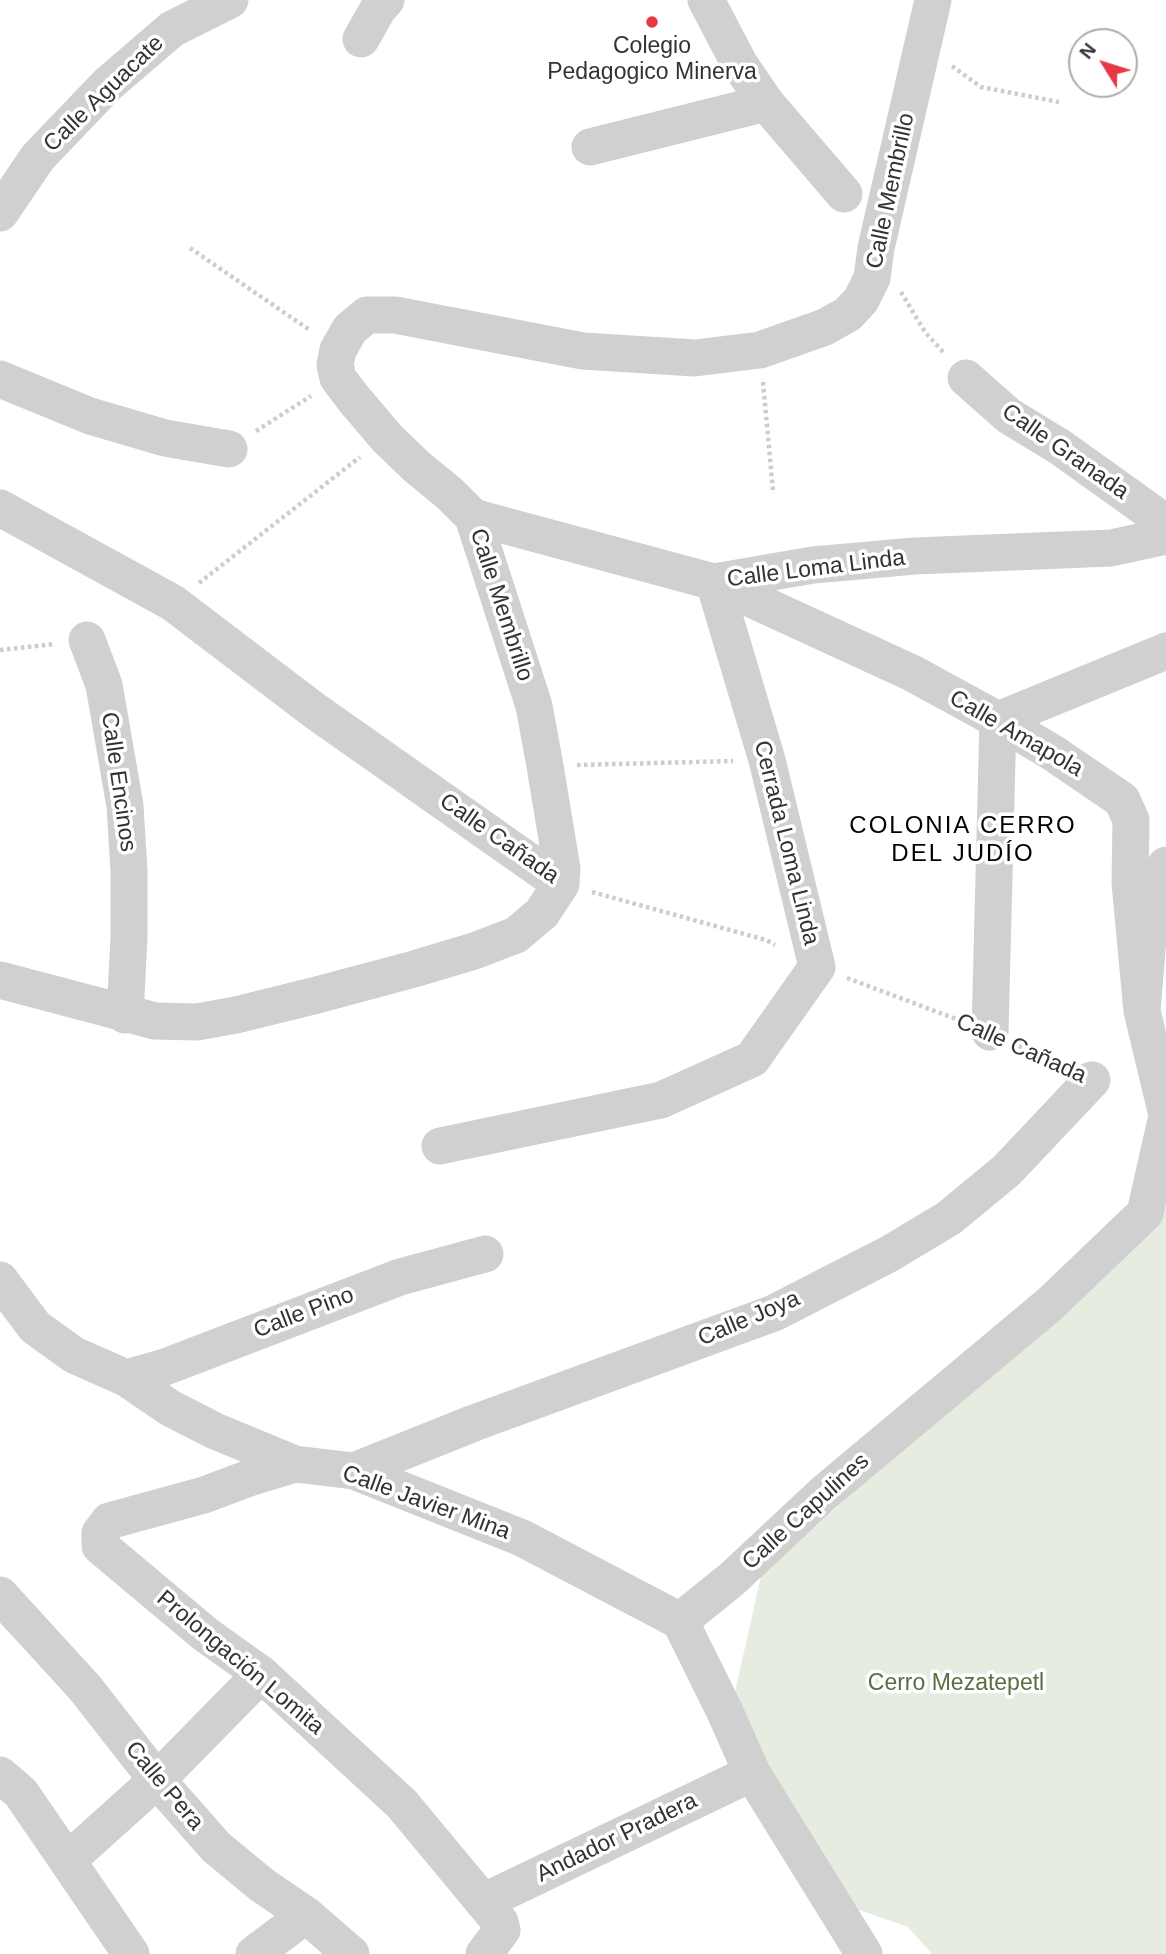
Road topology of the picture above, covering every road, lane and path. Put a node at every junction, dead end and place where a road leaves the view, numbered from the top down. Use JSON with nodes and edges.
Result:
{"nodes":[{"id":1,"x":230,"y":0,"type":"edge"},
{"id":2,"x":386,"y":0,"type":"edge"},
{"id":3,"x":706,"y":0,"type":"edge"},
{"id":4,"x":933,"y":0,"type":"edge"},
{"id":5,"x":361,"y":39,"type":"dead end"},
{"id":6,"x":923,"y":45,"type":"junction"},
{"id":7,"x":1059,"y":102,"type":"dead end"},
{"id":8,"x":766,"y":103,"type":"junction"},
{"id":9,"x":590,"y":147,"type":"dead end"},
{"id":10,"x":844,"y":194,"type":"dead end"},
{"id":11,"x":0,"y":212,"type":"edge"},
{"id":12,"x":190,"y":248,"type":"dead end"},
{"id":13,"x":760,"y":350,"type":"junction"},
{"id":14,"x":338,"y":364,"type":"junction"},
{"id":15,"x":967,"y":378,"type":"dead end"},
{"id":16,"x":0,"y":379,"type":"edge"},
{"id":17,"x":387,"y":438,"type":"junction"},
{"id":18,"x":229,"y":449,"type":"joint"},
{"id":19,"x":772,"y":491,"type":"dead end"},
{"id":20,"x":0,"y":508,"type":"edge"},
{"id":21,"x":473,"y":517,"type":"junction"},
{"id":22,"x":1166,"y":523,"type":"edge"},
{"id":23,"x":1166,"y":536,"type":"edge"},
{"id":24,"x":714,"y":582,"type":"junction"},
{"id":25,"x":173,"y":603,"type":"junction"},
{"id":26,"x":87,"y":640,"type":"joint"},
{"id":27,"x":0,"y":650,"type":"edge"},
{"id":28,"x":1166,"y":651,"type":"edge"},
{"id":29,"x":998,"y":720,"type":"junction"},
{"id":30,"x":767,"y":760,"type":"junction"},
{"id":31,"x":545,"y":766,"type":"junction"},
{"id":32,"x":1166,"y":865,"type":"edge"},
{"id":33,"x":561,"y":884,"type":"junction"},
{"id":34,"x":817,"y":967,"type":"junction"},
{"id":35,"x":0,"y":980,"type":"edge"},
{"id":36,"x":1142,"y":1011,"type":"junction"},
{"id":37,"x":125,"y":1015,"type":"junction"},
{"id":38,"x":990,"y":1032,"type":"junction"},
{"id":39,"x":1092,"y":1080,"type":"joint"},
{"id":40,"x":1166,"y":1111,"type":"edge"},
{"id":41,"x":1166,"y":1120,"type":"edge"},
{"id":42,"x":440,"y":1146,"type":"dead end"},
{"id":43,"x":485,"y":1254,"type":"dead end"},
{"id":44,"x":0,"y":1280,"type":"edge"},
{"id":45,"x":126,"y":1378,"type":"junction"},
{"id":46,"x":295,"y":1464,"type":"junction"},
{"id":47,"x":354,"y":1471,"type":"junction"},
{"id":48,"x":0,"y":1595,"type":"edge"},
{"id":49,"x":680,"y":1621,"type":"junction"},
{"id":50,"x":261,"y":1674,"type":"junction"},
{"id":51,"x":752,"y":1773,"type":"junction"},
{"id":52,"x":0,"y":1775,"type":"edge"},
{"id":53,"x":157,"y":1780,"type":"junction"},
{"id":54,"x":68,"y":1860,"type":"junction"},
{"id":55,"x":483,"y":1902,"type":"junction"},
{"id":56,"x":306,"y":1914,"type":"junction"},
{"id":57,"x":857,"y":1952,"type":"edge"},
{"id":58,"x":131,"y":1954,"type":"edge"},
{"id":59,"x":254,"y":1954,"type":"edge"},
{"id":60,"x":351,"y":1954,"type":"edge"},
{"id":61,"x":484,"y":1954,"type":"edge"}],
"edges":[{"from":1,"to":11,"type":"street","name":"Calle Aguacate"},
{"from":2,"to":5,"type":"street"},
{"from":3,"to":8,"type":"street"},
{"from":4,"to":6,"type":"street","name":"Calle Membrillo"},
{"from":6,"to":7,"type":"path"},
{"from":6,"to":13,"type":"street","name":"Calle Membrillo"},
{"from":8,"to":9,"type":"street"},
{"from":8,"to":10,"type":"street"},
{"from":12,"to":14,"type":"path"},
{"from":13,"to":14,"type":"street","name":"Calle Membrillo"},
{"from":13,"to":19,"type":"path"},
{"from":14,"to":17,"type":"street","name":"Calle Membrillo"},
{"from":14,"to":18,"type":"path"},
{"from":15,"to":22,"type":"street","name":"Calle Granada"},
{"from":16,"to":18,"type":"street"},
{"from":17,"to":21,"type":"street","name":"Calle Membrillo"},
{"from":17,"to":25,"type":"path"},
{"from":20,"to":25,"type":"street","name":"Calle Cañada"},
{"from":21,"to":24,"type":"street","name":"Calle Loma Linda"},
{"from":21,"to":31,"type":"street","name":"Calle Membrillo"},
{"from":23,"to":24,"type":"street","name":"Calle Loma Linda"},
{"from":24,"to":29,"type":"street","name":"Calle Amapola"},
{"from":24,"to":30,"type":"street","name":"Cerrada Loma Linda"},
{"from":25,"to":33,"type":"street","name":"Calle Cañada"},
{"from":26,"to":27,"type":"path"},
{"from":26,"to":37,"type":"street","name":"Calle Encinos"},
{"from":28,"to":29,"type":"street"},
{"from":29,"to":36,"type":"street","name":"Calle Amapola"},
{"from":29,"to":38,"type":"street"},
{"from":30,"to":31,"type":"path"},
{"from":30,"to":34,"type":"street","name":"Cerrada Loma Linda"},
{"from":31,"to":33,"type":"street","name":"Calle Membrillo"},
{"from":32,"to":36,"type":"street"},
{"from":33,"to":34,"type":"path","name":"Calle Cañada"},
{"from":33,"to":37,"type":"street"},
{"from":34,"to":38,"type":"path","name":"Calle Cañada"},
{"from":34,"to":42,"type":"street","name":"Cerrada Loma Linda"},
{"from":35,"to":37,"type":"street"},
{"from":36,"to":40,"type":"street"},
{"from":38,"to":39,"type":"path","name":"Calle Cañada"},
{"from":39,"to":47,"type":"street","name":"Calle Joya"},
{"from":41,"to":49,"type":"street","name":"Calle Capulines"},
{"from":43,"to":45,"type":"street","name":"Calle Pino"},
{"from":44,"to":45,"type":"street","name":"Calle Javier Mina"},
{"from":45,"to":46,"type":"street","name":"Calle Javier Mina"},
{"from":46,"to":47,"type":"street","name":"Calle Javier Mina"},
{"from":46,"to":50,"type":"street","name":"Prolongación Lomita"},
{"from":47,"to":49,"type":"street","name":"Calle Javier Mina"},
{"from":48,"to":53,"type":"street","name":"Calle Pera"},
{"from":49,"to":51,"type":"street"},
{"from":50,"to":53,"type":"street"},
{"from":50,"to":55,"type":"street","name":"Prolongación Lomita"},
{"from":51,"to":55,"type":"street","name":"Andador Pradera"},
{"from":51,"to":57,"type":"street"},
{"from":52,"to":54,"type":"street"},
{"from":53,"to":54,"type":"street"},
{"from":53,"to":56,"type":"street","name":"Calle Pera"},
{"from":54,"to":58,"type":"street"},
{"from":55,"to":61,"type":"street","name":"Prolongación Lomita"},
{"from":56,"to":59,"type":"street"},
{"from":56,"to":60,"type":"street","name":"Calle Pera"}]}
